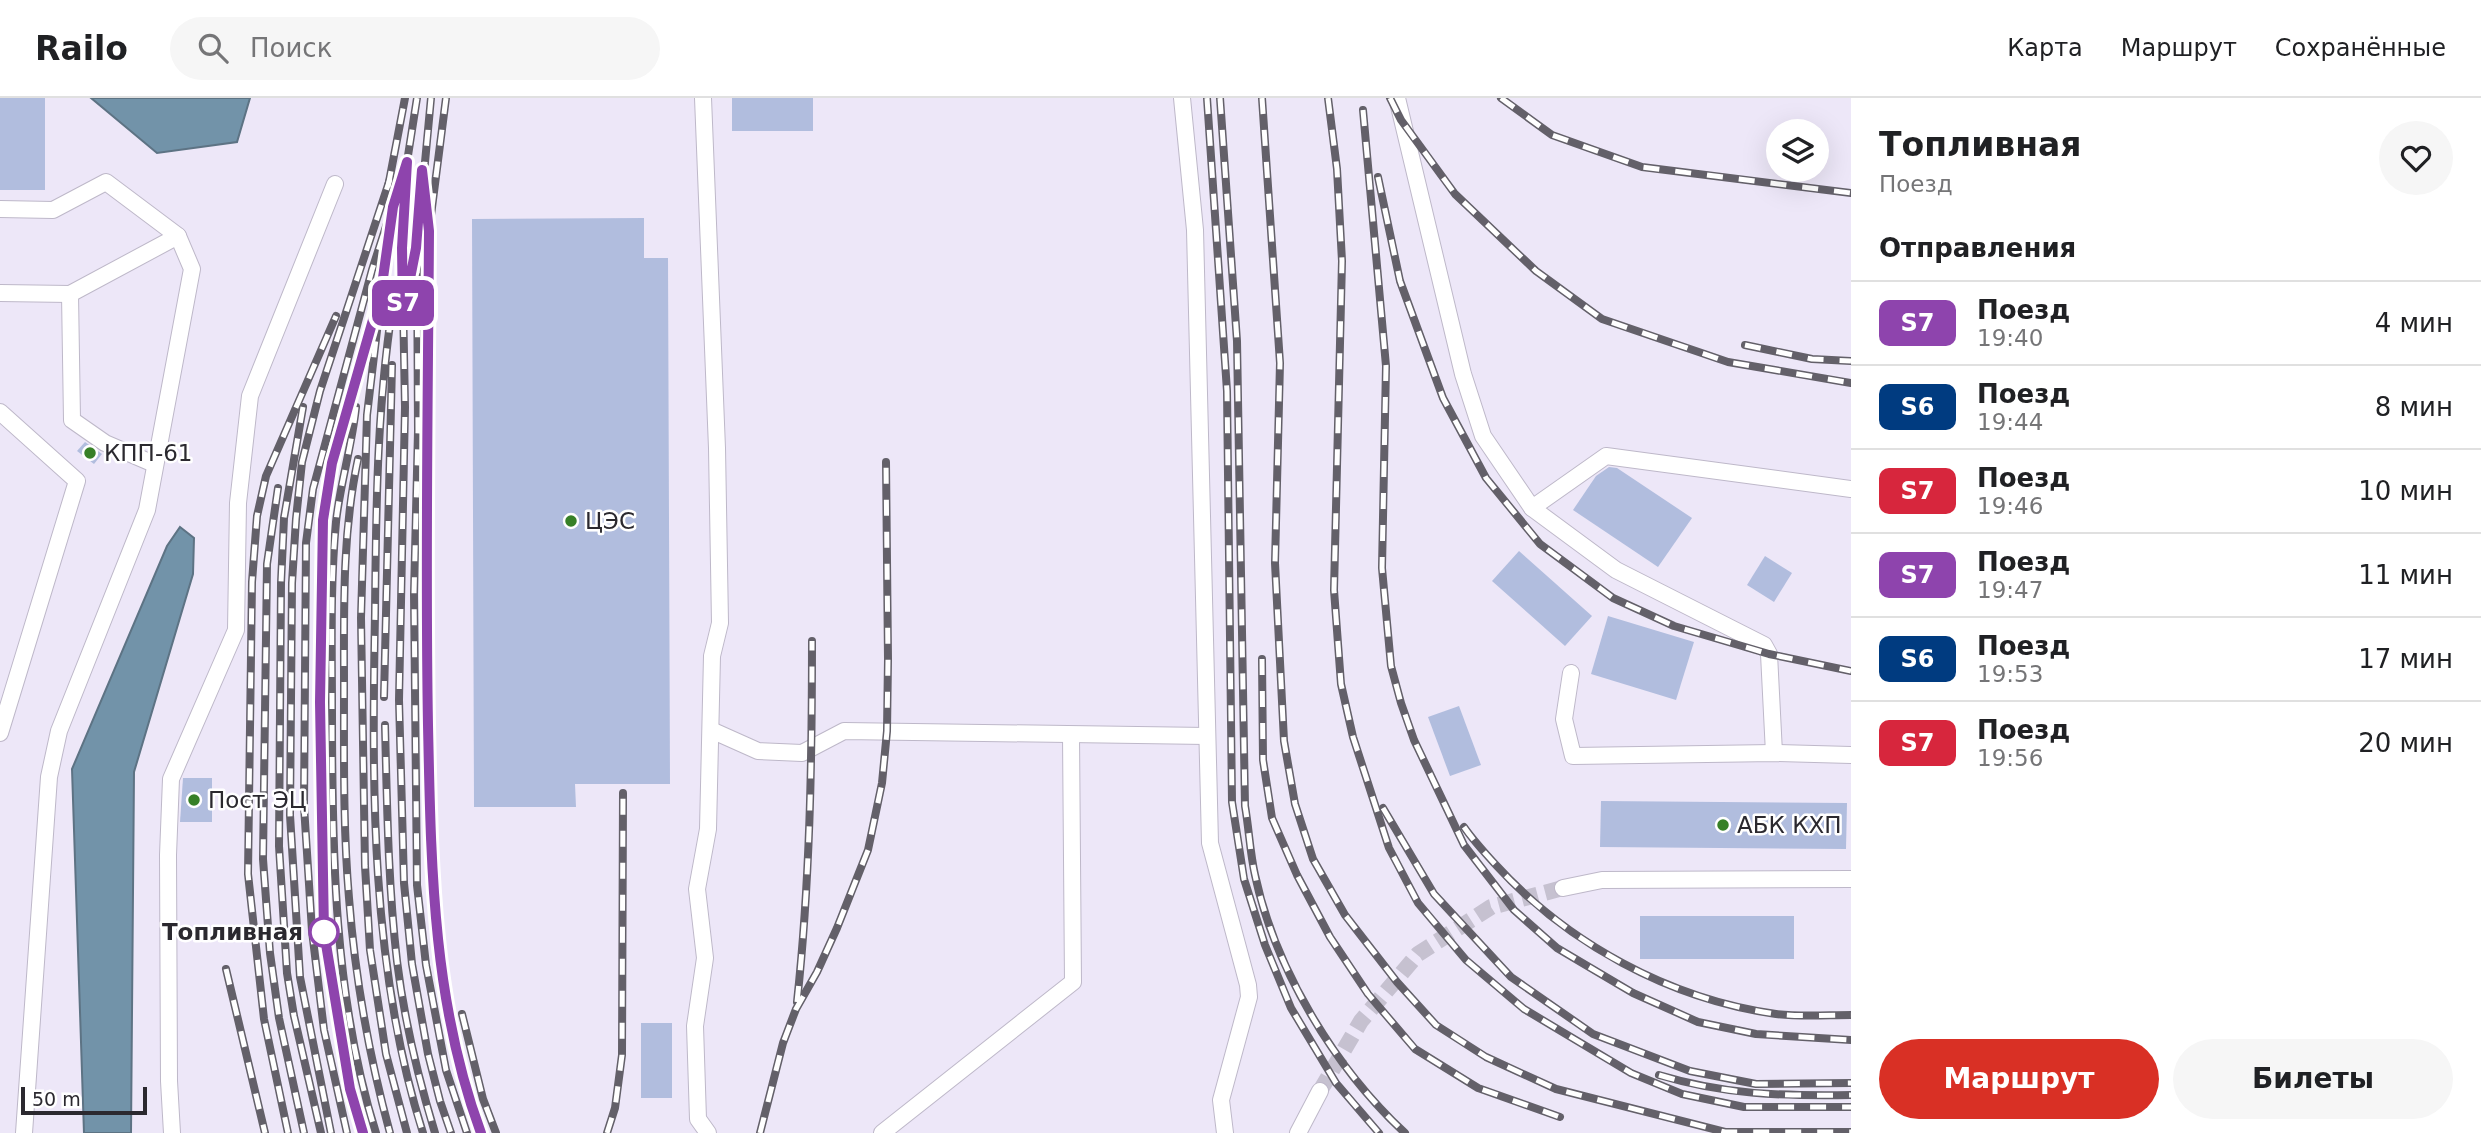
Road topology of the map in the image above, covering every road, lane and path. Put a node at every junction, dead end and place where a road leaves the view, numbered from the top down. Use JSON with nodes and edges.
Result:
{"nodes":[{"id":1,"x":703,"y":98,"type":"edge"},
{"id":2,"x":1182,"y":98,"type":"edge"},
{"id":3,"x":1397,"y":98,"type":"edge"},
{"id":4,"x":335,"y":184,"type":"dead end"},
{"id":5,"x":0,"y":209,"type":"edge"},
{"id":6,"x":178,"y":236,"type":"junction"},
{"id":7,"x":0,"y":293,"type":"edge"},
{"id":8,"x":69,"y":294,"type":"junction"},
{"id":9,"x":0,"y":412,"type":"edge"},
{"id":10,"x":154,"y":464,"type":"junction"},
{"id":11,"x":1851,"y":489,"type":"edge"},
{"id":12,"x":1532,"y":508,"type":"junction"},
{"id":13,"x":1571,"y":673,"type":"dead end"},
{"id":14,"x":711,"y":730,"type":"junction"},
{"id":15,"x":0,"y":733,"type":"edge"},
{"id":16,"x":1071,"y":735,"type":"junction"},
{"id":17,"x":1207,"y":736,"type":"junction"},
{"id":18,"x":1774,"y":753,"type":"junction"},
{"id":19,"x":1851,"y":755,"type":"edge"},
{"id":20,"x":1851,"y":879,"type":"edge"},
{"id":21,"x":1563,"y":888,"type":"tunnel mouth"},
{"id":22,"x":1321,"y":1091,"type":"tunnel mouth"},
{"id":23,"x":24,"y":1133,"type":"edge"},
{"id":24,"x":172,"y":1133,"type":"edge"},
{"id":25,"x":708,"y":1133,"type":"edge"},
{"id":26,"x":882,"y":1133,"type":"edge"},
{"id":27,"x":1224,"y":1133,"type":"edge"},
{"id":28,"x":1298,"y":1133,"type":"edge"}],
"edges":[{"from":1,"to":14,"type":"lane"},
{"from":2,"to":17,"type":"lane"},
{"from":3,"to":12,"type":"lane"},
{"from":4,"to":24,"type":"lane"},
{"from":5,"to":6,"type":"lane"},
{"from":6,"to":8,"type":"lane"},
{"from":6,"to":10,"type":"lane"},
{"from":7,"to":8,"type":"lane"},
{"from":8,"to":10,"type":"lane"},
{"from":9,"to":15,"type":"lane"},
{"from":10,"to":23,"type":"lane"},
{"from":11,"to":12,"type":"lane"},
{"from":12,"to":18,"type":"lane"},
{"from":13,"to":18,"type":"lane"},
{"from":14,"to":16,"type":"lane"},
{"from":14,"to":25,"type":"lane"},
{"from":16,"to":17,"type":"lane"},
{"from":16,"to":26,"type":"lane"},
{"from":17,"to":27,"type":"lane"},
{"from":18,"to":19,"type":"lane"},
{"from":20,"to":21,"type":"lane"},
{"from":22,"to":28,"type":"lane"}]}
